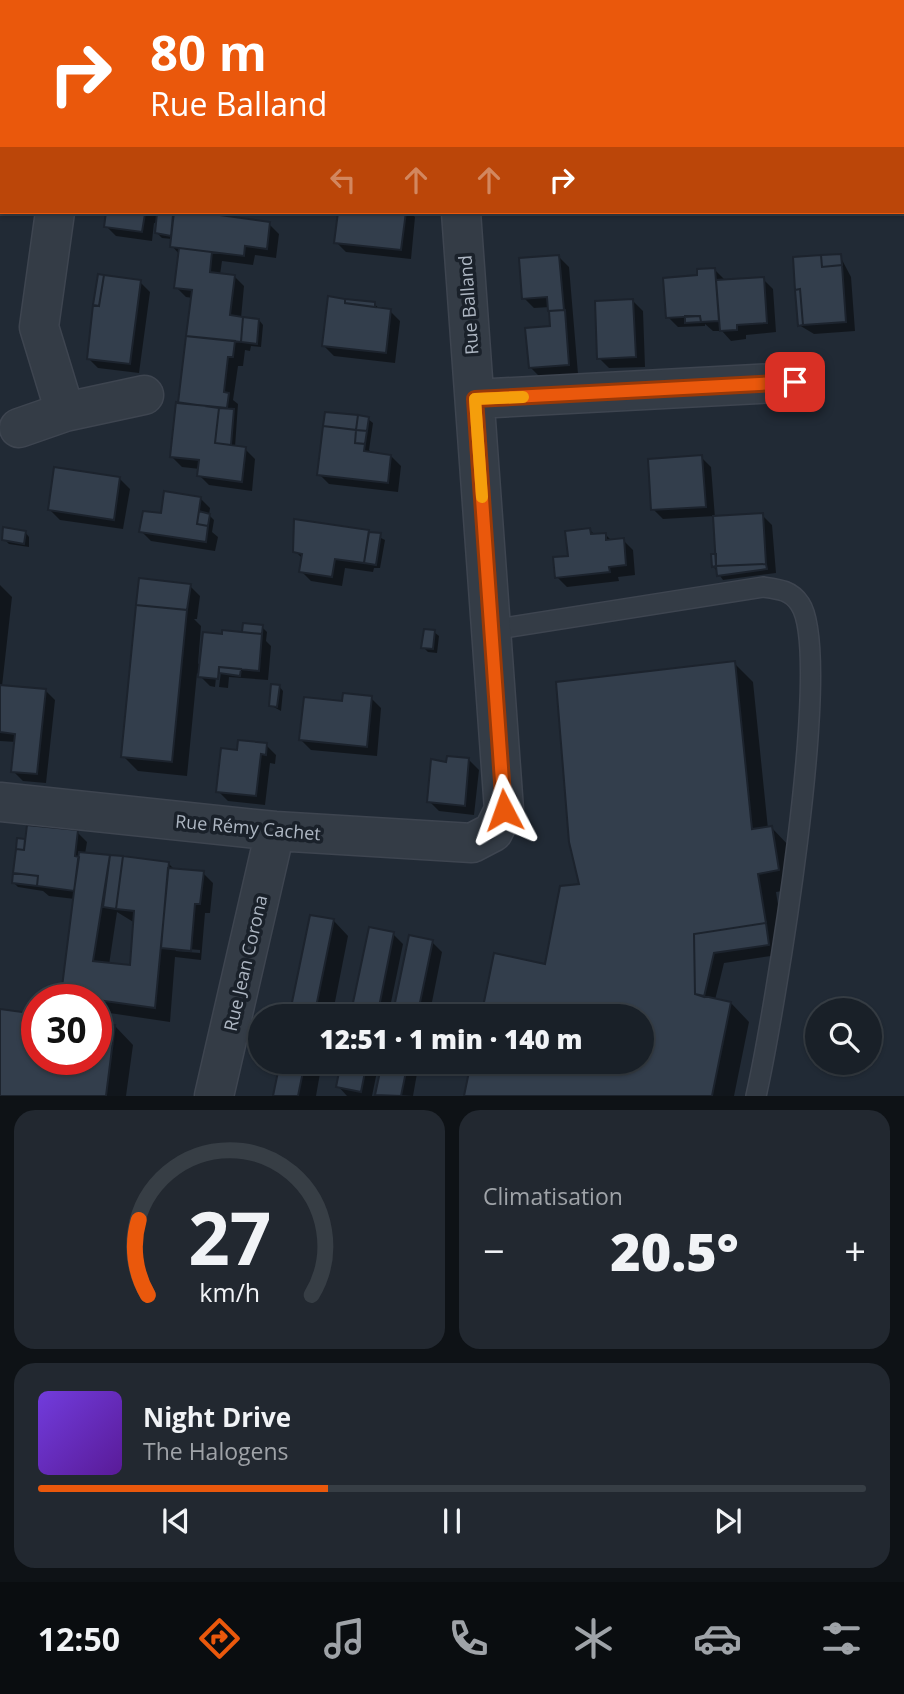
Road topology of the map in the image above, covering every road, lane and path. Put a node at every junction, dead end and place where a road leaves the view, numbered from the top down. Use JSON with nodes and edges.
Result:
{"nodes":[{"id":1,"x":55,"y":214,"type":"edge"},
{"id":2,"x":461,"y":214,"type":"edge"},
{"id":3,"x":795,"y":382,"type":"dead end"},
{"id":4,"x":144,"y":395,"type":"dead end"},
{"id":5,"x":475,"y":399,"type":"junction"},
{"id":6,"x":65,"y":412,"type":"junction"},
{"id":7,"x":19,"y":428,"type":"dead end"},
{"id":8,"x":491,"y":629,"type":"junction"},
{"id":9,"x":0,"y":802,"type":"edge"},
{"id":10,"x":275,"y":831,"type":"junction"},
{"id":11,"x":493,"y":832,"type":"joint"},
{"id":12,"x":214,"y":1096,"type":"edge"},
{"id":13,"x":756,"y":1096,"type":"edge"}],
"edges":[{"from":1,"to":6,"type":"street"},
{"from":2,"to":5,"type":"street","name":"Rue Balland"},
{"from":3,"to":5,"type":"street"},
{"from":4,"to":6,"type":"street"},
{"from":5,"to":8,"type":"street","name":"Rue Balland"},
{"from":6,"to":7,"type":"street"},
{"from":8,"to":11,"type":"street","name":"Rue Balland"},
{"from":8,"to":13,"type":"lane"},
{"from":9,"to":10,"type":"street","name":"Rue Rémy Cachet"},
{"from":10,"to":11,"type":"street","name":"Rue Rémy Cachet"},
{"from":10,"to":12,"type":"street","name":"Rue Jean Corona"}]}
